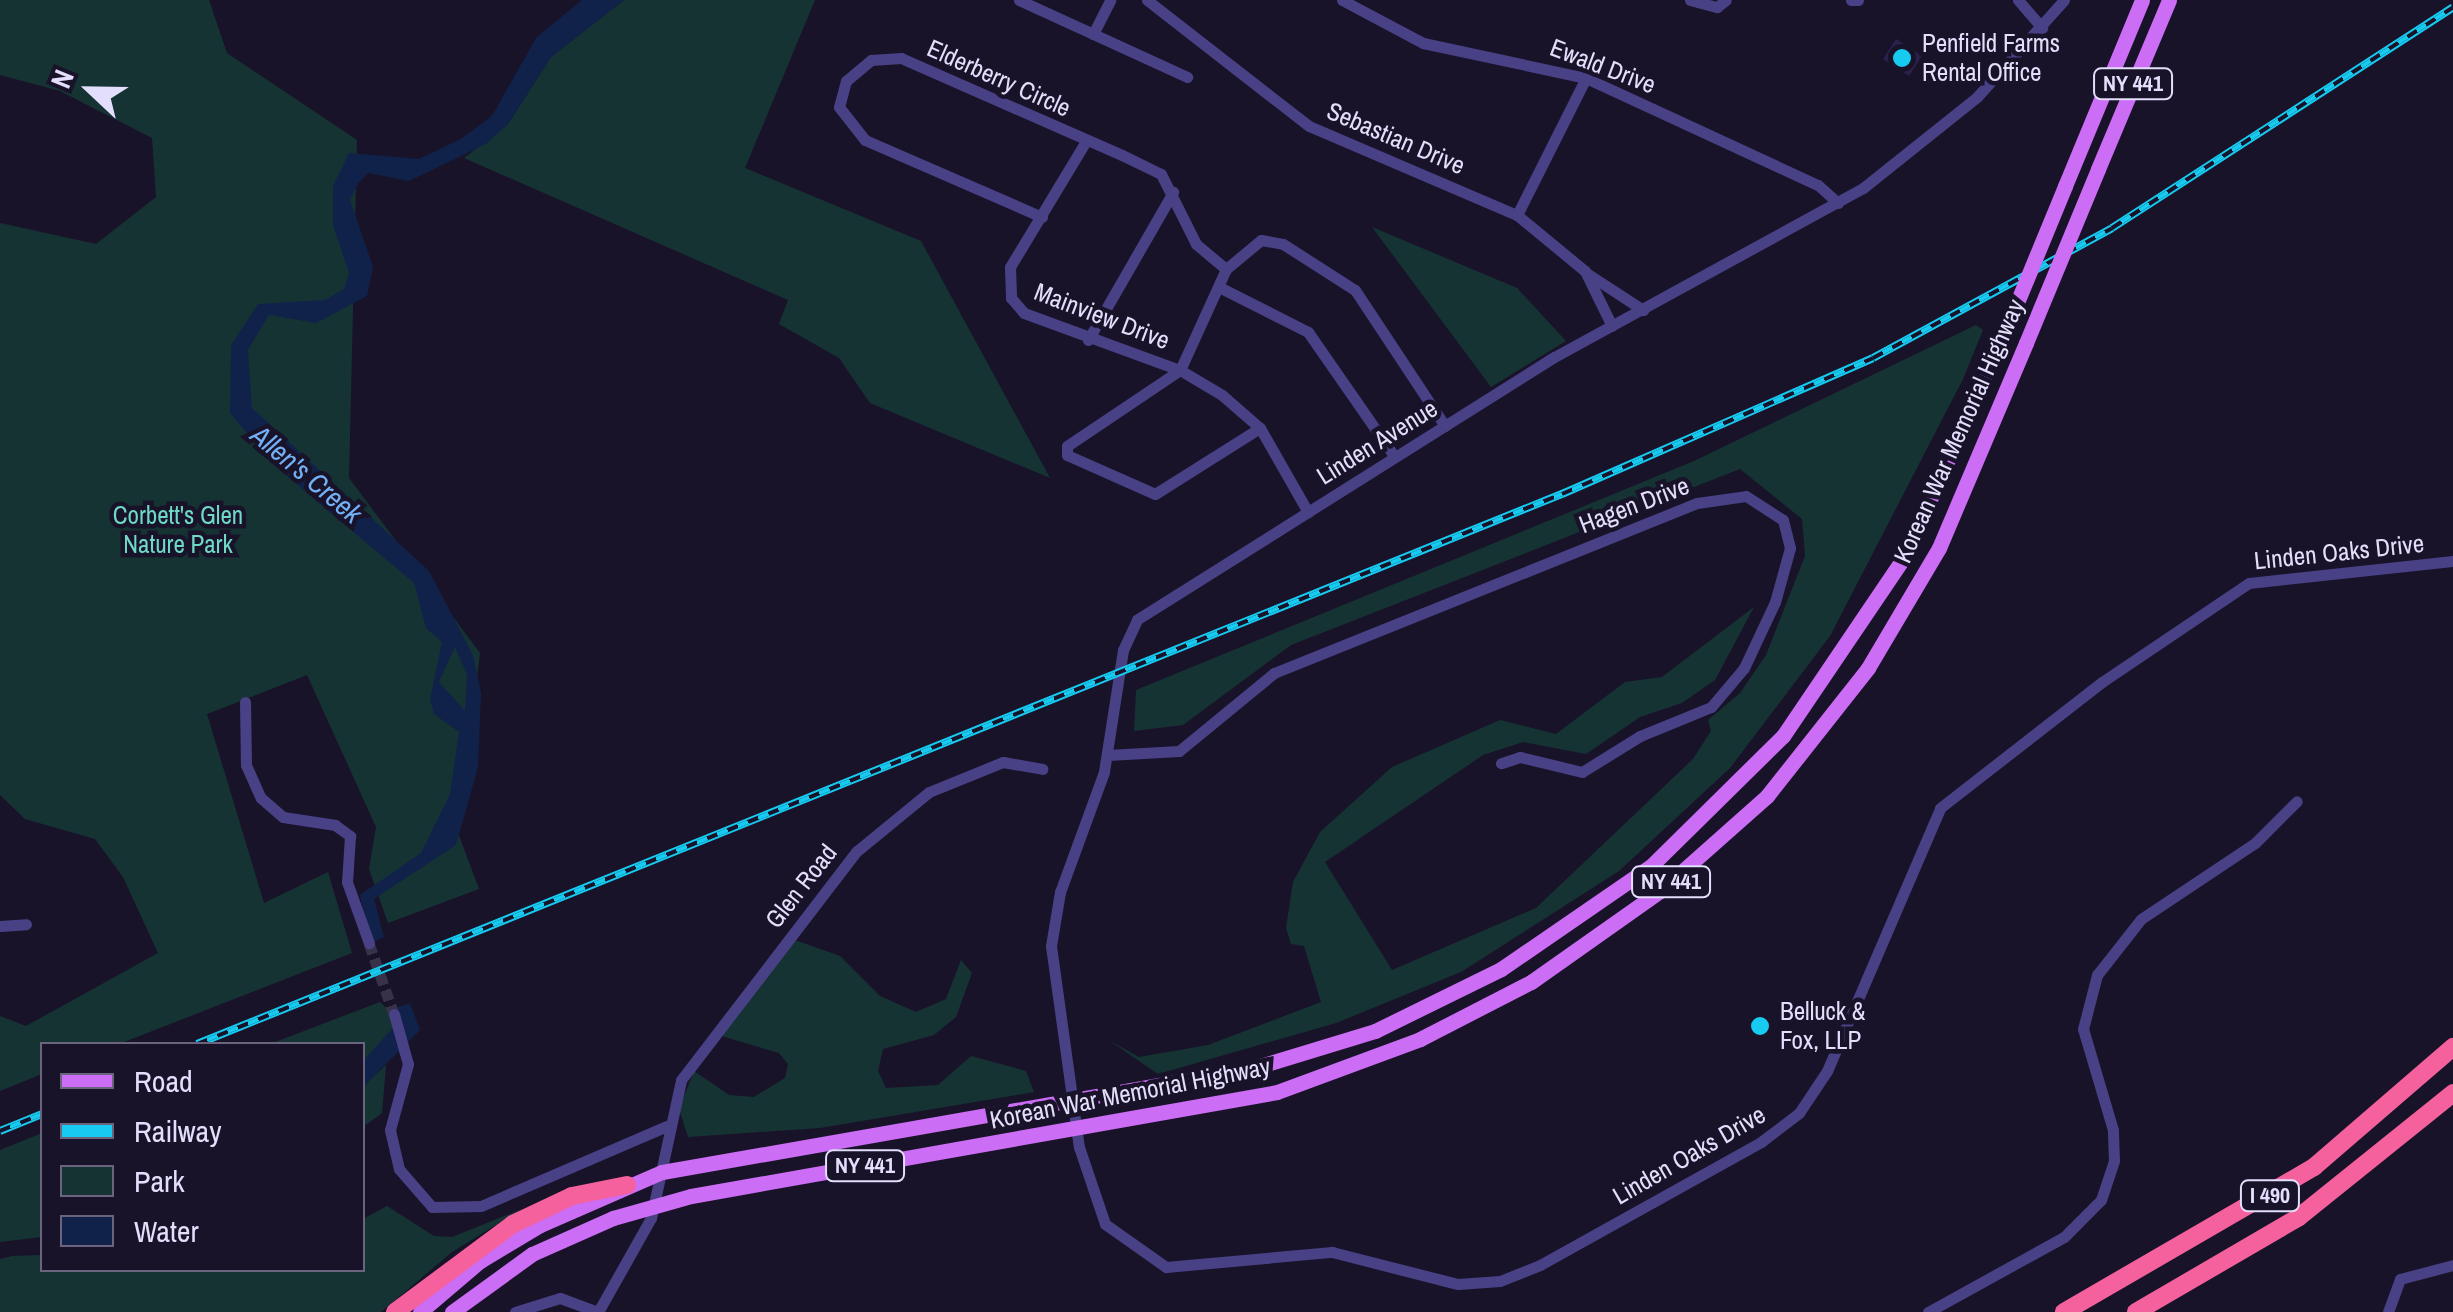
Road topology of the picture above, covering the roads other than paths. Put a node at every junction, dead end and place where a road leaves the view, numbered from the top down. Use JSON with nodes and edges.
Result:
{"nodes":[{"id":1,"x":1020,"y":0,"type":"edge"},
{"id":2,"x":1110,"y":0,"type":"edge"},
{"id":3,"x":1147,"y":0,"type":"edge"},
{"id":4,"x":1342,"y":0,"type":"edge"},
{"id":5,"x":1690,"y":0,"type":"edge"},
{"id":6,"x":1726,"y":0,"type":"edge"},
{"id":7,"x":1851,"y":0,"type":"edge"},
{"id":8,"x":1858,"y":0,"type":"edge"},
{"id":9,"x":2018,"y":0,"type":"edge"},
{"id":10,"x":2064,"y":0,"type":"edge"},
{"id":11,"x":2142,"y":0,"type":"edge"},
{"id":12,"x":2169,"y":0,"type":"edge"},
{"id":13,"x":2042,"y":28,"type":"junction"},
{"id":14,"x":1093,"y":34,"type":"junction"},
{"id":15,"x":1187,"y":76,"type":"dead end"},
{"id":16,"x":1586,"y":78,"type":"junction"},
{"id":17,"x":1086,"y":141,"type":"junction"},
{"id":18,"x":1174,"y":192,"type":"junction"},
{"id":19,"x":1838,"y":204,"type":"junction"},
{"id":20,"x":1517,"y":215,"type":"junction"},
{"id":21,"x":1042,"y":217,"type":"junction"},
{"id":22,"x":1226,"y":269,"type":"junction"},
{"id":23,"x":1584,"y":271,"type":"junction"},
{"id":24,"x":1219,"y":288,"type":"junction"},
{"id":25,"x":1643,"y":310,"type":"junction"},
{"id":26,"x":1612,"y":326,"type":"junction"},
{"id":27,"x":1088,"y":340,"type":"junction"},
{"id":28,"x":1180,"y":370,"type":"junction"},
{"id":29,"x":1445,"y":426,"type":"junction"},
{"id":30,"x":1260,"y":428,"type":"junction"},
{"id":31,"x":1395,"y":457,"type":"junction"},
{"id":32,"x":1308,"y":512,"type":"junction"},
{"id":33,"x":2453,"y":561,"type":"edge"},
{"id":34,"x":244,"y":702,"type":"dead end"},
{"id":35,"x":1108,"y":755,"type":"junction"},
{"id":36,"x":1501,"y":763,"type":"dead end"},
{"id":37,"x":1042,"y":769,"type":"dead end"},
{"id":38,"x":2297,"y":801,"type":"dead end"},
{"id":39,"x":26,"y":924,"type":"dead end"},
{"id":40,"x":0,"y":926,"type":"edge"},
{"id":41,"x":369,"y":944,"type":"tunnel mouth"},
{"id":42,"x":395,"y":1017,"type":"tunnel mouth"},
{"id":43,"x":2453,"y":1047,"type":"edge"},
{"id":44,"x":2453,"y":1093,"type":"edge"},
{"id":45,"x":1071,"y":1104,"type":"junction"},
{"id":46,"x":667,"y":1126,"type":"junction"},
{"id":47,"x":1076,"y":1130,"type":"junction"},
{"id":48,"x":662,"y":1172,"type":"junction"},
{"id":49,"x":627,"y":1185,"type":"junction"},
{"id":50,"x":655,"y":1206,"type":"junction"},
{"id":51,"x":2453,"y":1265,"type":"edge"},
{"id":52,"x":395,"y":1312,"type":"edge"},
{"id":53,"x":420,"y":1312,"type":"edge"},
{"id":54,"x":452,"y":1312,"type":"edge"},
{"id":55,"x":515,"y":1312,"type":"edge"},
{"id":56,"x":598,"y":1312,"type":"edge"},
{"id":57,"x":1928,"y":1312,"type":"edge"},
{"id":58,"x":2064,"y":1312,"type":"edge"},
{"id":59,"x":2136,"y":1312,"type":"edge"},
{"id":60,"x":2388,"y":1312,"type":"edge"}],
"edges":[{"from":1,"to":14,"type":"street"},
{"from":2,"to":14,"type":"street"},
{"from":3,"to":20,"type":"street","name":"Sebastian Drive"},
{"from":4,"to":16,"type":"street","name":"Ewald Drive"},
{"from":5,"to":6,"type":"street"},
{"from":7,"to":8,"type":"street"},
{"from":9,"to":13,"type":"street"},
{"from":10,"to":13,"type":"street","name":"Linden Avenue"},
{"from":11,"to":45,"type":"main road","name":"Korean War Memorial Highway","number":"NY 441","bridge":true},
{"from":12,"to":47,"type":"main road","name":"Korean War Memorial Highway","number":"NY 441","bridge":true},
{"from":13,"to":19,"type":"street","name":"Linden Avenue"},
{"from":14,"to":15,"type":"street"},
{"from":16,"to":19,"type":"street","name":"Ewald Drive"},
{"from":16,"to":20,"type":"street"},
{"from":17,"to":18,"type":"street","name":"Elderberry Circle"},
{"from":17,"to":21,"type":"street","name":"Mainview Drive"},
{"from":17,"to":21,"type":"street","name":"Elderberry Circle"},
{"from":18,"to":22,"type":"street","name":"Elderberry Circle"},
{"from":18,"to":27,"type":"street"},
{"from":19,"to":25,"type":"street","name":"Linden Avenue"},
{"from":20,"to":23,"type":"street","name":"Sebastian Drive"},
{"from":21,"to":27,"type":"street","name":"Mainview Drive"},
{"from":22,"to":24,"type":"street"},
{"from":22,"to":29,"type":"street"},
{"from":23,"to":25,"type":"street","name":"Sebastian Drive"},
{"from":23,"to":26,"type":"street","name":"Sebastian Drive"},
{"from":24,"to":28,"type":"street"},
{"from":24,"to":31,"type":"street"},
{"from":25,"to":26,"type":"street","name":"Linden Avenue"},
{"from":26,"to":29,"type":"street","name":"Linden Avenue"},
{"from":27,"to":28,"type":"street","name":"Mainview Drive"},
{"from":28,"to":30,"type":"street","name":"Mainview Drive"},
{"from":28,"to":30,"type":"street"},
{"from":29,"to":31,"type":"street","name":"Linden Avenue"},
{"from":30,"to":32,"type":"street"},
{"from":31,"to":32,"type":"street","name":"Linden Avenue"},
{"from":32,"to":35,"type":"street","name":"Linden Avenue"},
{"from":33,"to":47,"type":"street","name":"Linden Oaks Drive"},
{"from":34,"to":41,"type":"street"},
{"from":35,"to":36,"type":"street","name":"Hagen Drive"},
{"from":35,"to":45,"type":"street","name":"Linden Avenue"},
{"from":37,"to":46,"type":"street","name":"Glen Road"},
{"from":38,"to":57,"type":"street"},
{"from":39,"to":40,"type":"street"},
{"from":42,"to":46,"type":"street"},
{"from":43,"to":58,"type":"highway","number":"I 490"},
{"from":44,"to":59,"type":"highway","number":"I 490"},
{"from":45,"to":47,"type":"street","name":"Linden Avenue"},
{"from":45,"to":48,"type":"main road","name":"Korean War Memorial Highway","number":"NY 441"},
{"from":46,"to":48,"type":"street","name":"Glen Road"},
{"from":47,"to":50,"type":"main road","name":"Korean War Memorial Highway","number":"NY 441"},
{"from":48,"to":49,"type":"main road","name":"Korean War Memorial Highway","number":"NY 441"},
{"from":48,"to":50,"type":"street","name":"Glen Road"},
{"from":49,"to":52,"type":"highway"},
{"from":49,"to":53,"type":"main road","name":"Korean War Memorial Highway","number":"NY 441"},
{"from":50,"to":54,"type":"main road","name":"Korean War Memorial Highway","number":"NY 441"},
{"from":50,"to":56,"type":"street","name":"Glen Road"},
{"from":51,"to":60,"type":"street"},
{"from":55,"to":56,"type":"street"}]}
